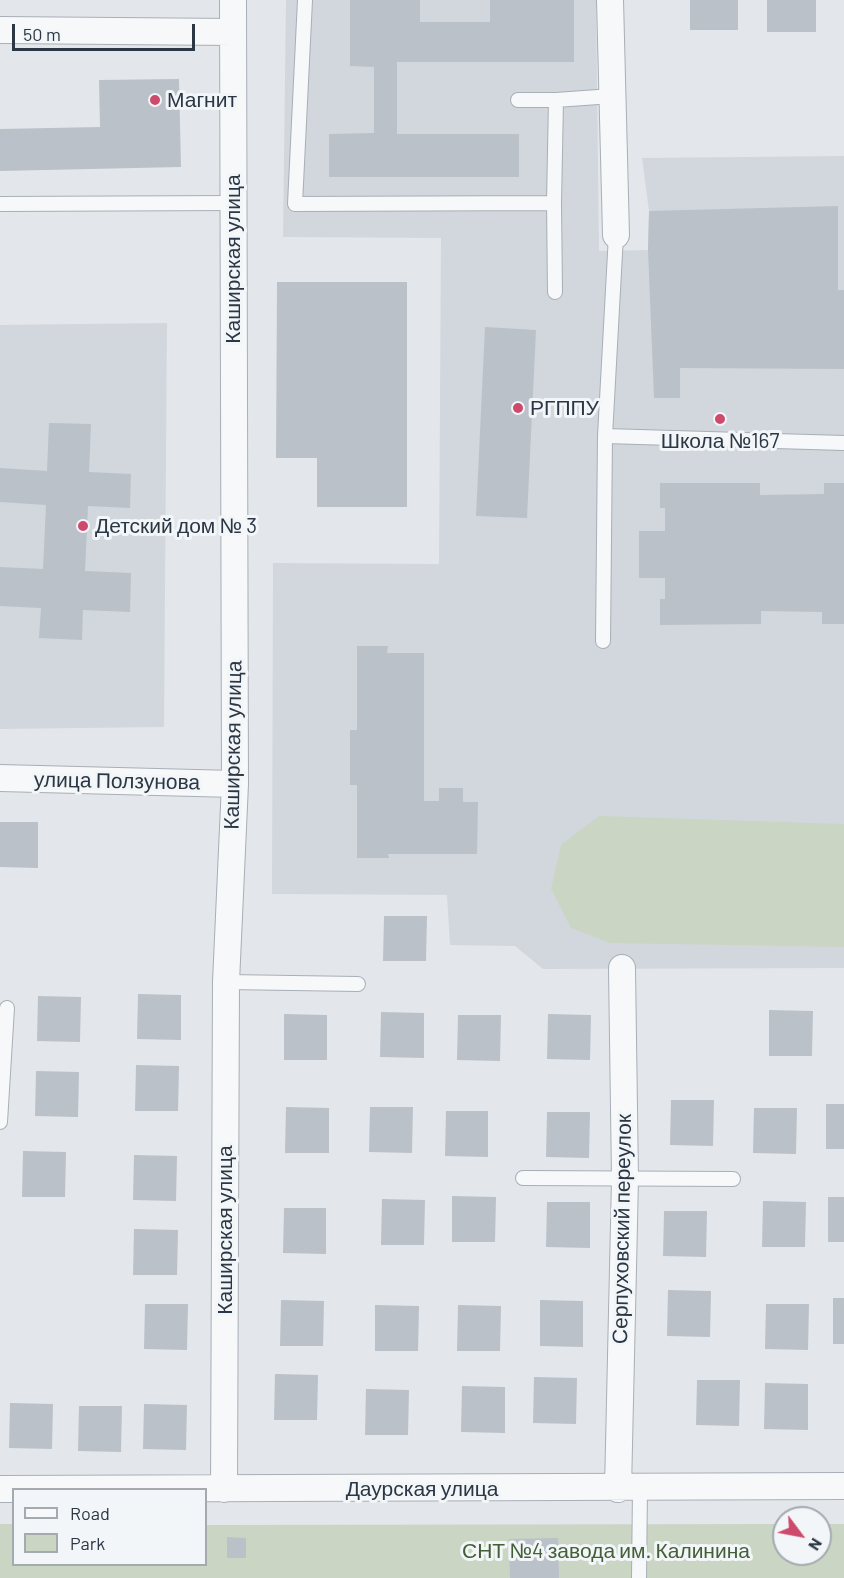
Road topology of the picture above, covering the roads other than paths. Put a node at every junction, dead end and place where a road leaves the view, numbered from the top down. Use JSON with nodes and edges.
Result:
{"nodes":[{"id":1,"x":233,"y":0,"type":"edge"},
{"id":2,"x":305,"y":0,"type":"edge"},
{"id":3,"x":610,"y":0,"type":"edge"},
{"id":4,"x":0,"y":30,"type":"edge"},
{"id":5,"x":233,"y":32,"type":"junction"},
{"id":6,"x":612,"y":96,"type":"junction"},
{"id":7,"x":518,"y":100,"type":"dead end"},
{"id":8,"x":556,"y":100,"type":"junction"},
{"id":9,"x":233,"y":203,"type":"junction"},
{"id":10,"x":554,"y":203,"type":"junction"},
{"id":11,"x":0,"y":204,"type":"edge"},
{"id":12,"x":616,"y":235,"type":"joint"},
{"id":13,"x":555,"y":292,"type":"dead end"},
{"id":14,"x":605,"y":436,"type":"junction"},
{"id":15,"x":844,"y":443,"type":"edge"},
{"id":16,"x":603,"y":641,"type":"dead end"},
{"id":17,"x":0,"y":778,"type":"edge"},
{"id":18,"x":235,"y":784,"type":"junction"},
{"id":19,"x":622,"y":969,"type":"dead end"},
{"id":20,"x":226,"y":982,"type":"junction"},
{"id":21,"x":358,"y":984,"type":"dead end"},
{"id":22,"x":7,"y":1008,"type":"dead end"},
{"id":23,"x":0,"y":1122,"type":"edge"},
{"id":24,"x":523,"y":1178,"type":"dead end"},
{"id":25,"x":625,"y":1179,"type":"junction"},
{"id":26,"x":733,"y":1179,"type":"dead end"},
{"id":27,"x":844,"y":1486,"type":"edge"},
{"id":28,"x":629,"y":1488,"type":"junction"},
{"id":29,"x":207,"y":1489,"type":"edge"},
{"id":30,"x":224,"y":1489,"type":"junction"},
{"id":31,"x":639,"y":1578,"type":"edge"}],
"edges":[{"from":1,"to":5,"type":"street","name":"Каширская улица"},
{"from":2,"to":10,"type":"lane"},
{"from":3,"to":6,"type":"street"},
{"from":4,"to":5,"type":"street"},
{"from":5,"to":9,"type":"street","name":"Каширская улица"},
{"from":6,"to":8,"type":"lane"},
{"from":6,"to":12,"type":"street"},
{"from":7,"to":8,"type":"lane"},
{"from":8,"to":10,"type":"lane"},
{"from":9,"to":11,"type":"lane"},
{"from":9,"to":18,"type":"street","name":"Каширская улица"},
{"from":10,"to":13,"type":"lane"},
{"from":12,"to":14,"type":"lane"},
{"from":14,"to":15,"type":"lane"},
{"from":14,"to":16,"type":"lane"},
{"from":17,"to":18,"type":"street","name":"улица Ползунова"},
{"from":18,"to":20,"type":"street","name":"Каширская улица"},
{"from":19,"to":25,"type":"street","name":"Серпуховский переулок"},
{"from":20,"to":21,"type":"lane"},
{"from":20,"to":30,"type":"street","name":"Каширская улица"},
{"from":22,"to":23,"type":"lane"},
{"from":24,"to":25,"type":"lane"},
{"from":25,"to":26,"type":"lane"},
{"from":25,"to":28,"type":"street","name":"Серпуховский переулок"},
{"from":27,"to":28,"type":"street","name":"Даурская улица"},
{"from":28,"to":30,"type":"street","name":"Даурская улица"},
{"from":28,"to":31,"type":"lane"},
{"from":29,"to":30,"type":"street","name":"Даурская улица"}]}
